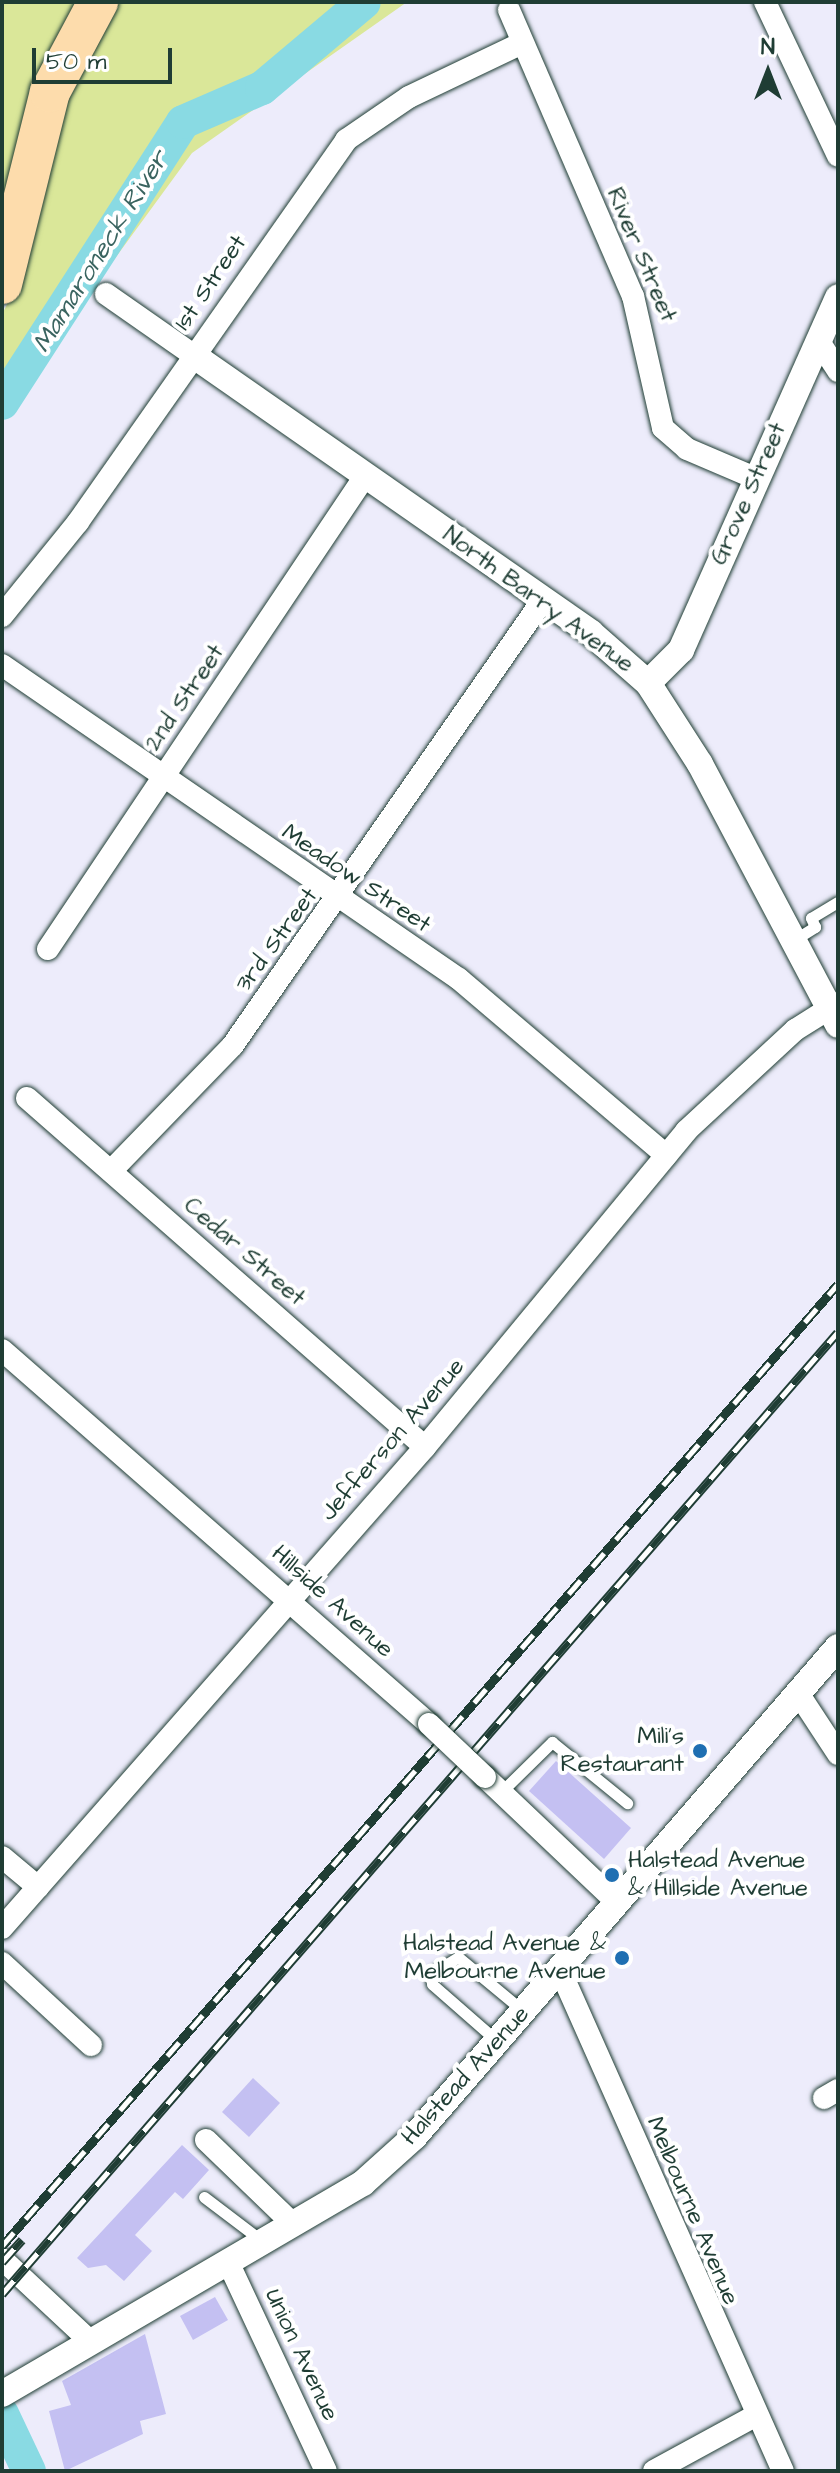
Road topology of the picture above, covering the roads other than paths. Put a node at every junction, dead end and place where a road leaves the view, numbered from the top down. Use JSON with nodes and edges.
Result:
{"nodes":[{"id":1,"x":98,"y":2,"type":"edge"},
{"id":2,"x":765,"y":2,"type":"edge"},
{"id":3,"x":509,"y":10,"type":"dead end"},
{"id":4,"x":520,"y":44,"type":"junction"},
{"id":5,"x":838,"y":156,"type":"edge"},
{"id":6,"x":2,"y":284,"type":"edge"},
{"id":7,"x":106,"y":294,"type":"dead end"},
{"id":8,"x":838,"y":297,"type":"edge"},
{"id":9,"x":818,"y":340,"type":"junction"},
{"id":10,"x":193,"y":355,"type":"junction"},
{"id":11,"x":838,"y":371,"type":"edge"},
{"id":12,"x":365,"y":476,"type":"junction"},
{"id":13,"x":755,"y":478,"type":"junction"},
{"id":14,"x":542,"y":601,"type":"junction"},
{"id":15,"x":2,"y":616,"type":"edge"},
{"id":16,"x":2,"y":665,"type":"edge"},
{"id":17,"x":648,"y":683,"type":"junction"},
{"id":18,"x":162,"y":778,"type":"junction"},
{"id":19,"x":338,"y":900,"type":"junction"},
{"id":20,"x":838,"y":902,"type":"edge"},
{"id":21,"x":793,"y":941,"type":"junction"},
{"id":22,"x":48,"y":949,"type":"dead end"},
{"id":23,"x":835,"y":1012,"type":"edge"},
{"id":24,"x":27,"y":1098,"type":"dead end"},
{"id":25,"x":666,"y":1155,"type":"junction"},
{"id":26,"x":111,"y":1171,"type":"junction"},
{"id":27,"x":2,"y":1350,"type":"edge"},
{"id":28,"x":425,"y":1447,"type":"junction"},
{"id":29,"x":289,"y":1597,"type":"junction"},
{"id":30,"x":838,"y":1647,"type":"edge"},
{"id":31,"x":798,"y":1693,"type":"junction"},
{"id":32,"x":838,"y":1754,"type":"edge"},
{"id":33,"x":491,"y":1786,"type":"junction"},
{"id":34,"x":627,"y":1803,"type":"dead end"},
{"id":35,"x":2,"y":1857,"type":"edge"},
{"id":36,"x":38,"y":1887,"type":"junction"},
{"id":37,"x":618,"y":1903,"type":"junction"},
{"id":38,"x":2,"y":1928,"type":"edge"},
{"id":39,"x":2,"y":1963,"type":"edge"},
{"id":40,"x":560,"y":1970,"type":"junction"},
{"id":41,"x":523,"y":2012,"type":"junction"},
{"id":42,"x":497,"y":2042,"type":"junction"},
{"id":43,"x":91,"y":2045,"type":"dead end"},
{"id":44,"x":206,"y":2140,"type":"dead end"},
{"id":45,"x":204,"y":2197,"type":"dead end"},
{"id":46,"x":292,"y":2223,"type":"junction"},
{"id":47,"x":263,"y":2241,"type":"junction"},
{"id":48,"x":2,"y":2259,"type":"edge"},
{"id":49,"x":228,"y":2262,"type":"junction"},
{"id":50,"x":91,"y":2342,"type":"junction"},
{"id":51,"x":11,"y":2388,"type":"edge"},
{"id":52,"x":753,"y":2417,"type":"junction"},
{"id":53,"x":326,"y":2471,"type":"edge"},
{"id":54,"x":654,"y":2471,"type":"edge"},
{"id":55,"x":783,"y":2471,"type":"edge"}],
"edges":[{"from":1,"to":6,"type":"highway"},
{"from":2,"to":5,"type":"street"},
{"from":3,"to":4,"type":"street","name":"River Street"},
{"from":4,"to":10,"type":"street","name":"1st Street"},
{"from":4,"to":13,"type":"street","name":"River Street"},
{"from":7,"to":10,"type":"street","name":"North Barry Avenue"},
{"from":8,"to":9,"type":"street","name":"Grove Street"},
{"from":9,"to":11,"type":"street"},
{"from":9,"to":13,"type":"street","name":"Grove Street"},
{"from":10,"to":12,"type":"street","name":"North Barry Avenue"},
{"from":10,"to":15,"type":"street","name":"1st Street"},
{"from":12,"to":14,"type":"street","name":"North Barry Avenue"},
{"from":12,"to":18,"type":"street","name":"2nd Street"},
{"from":13,"to":17,"type":"street","name":"Grove Street"},
{"from":14,"to":17,"type":"street","name":"North Barry Avenue"},
{"from":14,"to":19,"type":"street","name":"3rd Street"},
{"from":16,"to":18,"type":"street","name":"Meadow Street"},
{"from":17,"to":21,"type":"street","name":"North Barry Avenue"},
{"from":18,"to":19,"type":"street","name":"Meadow Street"},
{"from":18,"to":22,"type":"street","name":"2nd Street"},
{"from":19,"to":25,"type":"street","name":"Meadow Street"},
{"from":19,"to":26,"type":"street","name":"3rd Street"},
{"from":20,"to":21,"type":"lane"},
{"from":21,"to":23,"type":"street","name":"North Barry Avenue"},
{"from":23,"to":25,"type":"street","name":"Jefferson Avenue"},
{"from":24,"to":26,"type":"street","name":"Cedar Street"},
{"from":25,"to":28,"type":"street","name":"Jefferson Avenue"},
{"from":26,"to":28,"type":"street","name":"Cedar Street"},
{"from":27,"to":29,"type":"street","name":"Hillside Avenue"},
{"from":28,"to":29,"type":"street","name":"Jefferson Avenue"},
{"from":29,"to":33,"type":"street","name":"Hillside Avenue","bridge":true},
{"from":29,"to":36,"type":"street","name":"Jefferson Avenue"},
{"from":30,"to":31,"type":"street","name":"Halstead Avenue"},
{"from":31,"to":32,"type":"street"},
{"from":31,"to":37,"type":"street","name":"Halstead Avenue"},
{"from":33,"to":34,"type":"lane"},
{"from":33,"to":37,"type":"street","name":"Hillside Avenue"},
{"from":35,"to":36,"type":"street"},
{"from":36,"to":38,"type":"street","name":"Jefferson Avenue"},
{"from":37,"to":40,"type":"street","name":"Halstead Avenue"},
{"from":39,"to":43,"type":"street"},
{"from":40,"to":41,"type":"street","name":"Halstead Avenue"},
{"from":40,"to":52,"type":"street","name":"Melbourne Avenue"},
{"from":41,"to":42,"type":"street","name":"Halstead Avenue"},
{"from":41,"to":42,"type":"lane"},
{"from":42,"to":46,"type":"street","name":"Halstead Avenue"},
{"from":44,"to":46,"type":"street"},
{"from":45,"to":47,"type":"lane"},
{"from":46,"to":47,"type":"street","name":"Halstead Avenue"},
{"from":47,"to":49,"type":"street","name":"Halstead Avenue"},
{"from":48,"to":50,"type":"street"},
{"from":49,"to":50,"type":"street","name":"Halstead Avenue"},
{"from":49,"to":53,"type":"street","name":"Union Avenue"},
{"from":50,"to":51,"type":"street","name":"Halstead Avenue"},
{"from":52,"to":54,"type":"street"},
{"from":52,"to":55,"type":"street","name":"Melbourne Avenue"}]}
